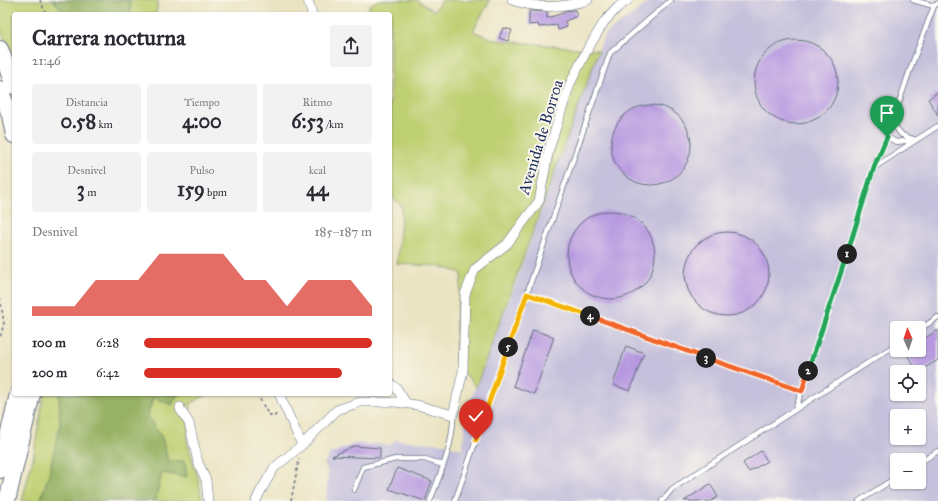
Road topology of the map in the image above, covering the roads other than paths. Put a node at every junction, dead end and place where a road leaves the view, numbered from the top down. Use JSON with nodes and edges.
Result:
{"nodes":[{"id":1,"x":308,"y":0,"type":"edge"},
{"id":2,"x":512,"y":0,"type":"edge"},
{"id":3,"x":588,"y":0,"type":"edge"},
{"id":4,"x":628,"y":0,"type":"edge"},
{"id":5,"x":671,"y":0,"type":"edge"},
{"id":6,"x":913,"y":0,"type":"edge"},
{"id":7,"x":936,"y":5,"type":"edge"},
{"id":8,"x":311,"y":12,"type":"edge"},
{"id":9,"x":0,"y":49,"type":"edge"},
{"id":10,"x":12,"y":81,"type":"edge"},
{"id":11,"x":0,"y":89,"type":"edge"},
{"id":12,"x":892,"y":123,"type":"junction"},
{"id":13,"x":12,"y":125,"type":"edge"},
{"id":14,"x":938,"y":126,"type":"edge"},
{"id":15,"x":887,"y":137,"type":"junction"},
{"id":16,"x":916,"y":140,"type":"junction"},
{"id":17,"x":874,"y":167,"type":"junction"},
{"id":18,"x":527,"y":294,"type":"junction"},
{"id":19,"x":938,"y":317,"type":"edge"},
{"id":20,"x":926,"y":325,"type":"edge"},
{"id":21,"x":890,"y":348,"type":"edge"},
{"id":22,"x":392,"y":384,"type":"edge"},
{"id":23,"x":802,"y":391,"type":"junction"},
{"id":24,"x":18,"y":396,"type":"edge"},
{"id":25,"x":32,"y":396,"type":"edge"},
{"id":26,"x":280,"y":396,"type":"edge"},
{"id":27,"x":406,"y":403,"type":"junction"},
{"id":28,"x":180,"y":407,"type":"dead end"},
{"id":29,"x":796,"y":408,"type":"junction"},
{"id":30,"x":453,"y":415,"type":"junction"},
{"id":31,"x":302,"y":445,"type":"junction"},
{"id":32,"x":938,"y":451,"type":"edge"},
{"id":33,"x":926,"y":459,"type":"edge"},
{"id":34,"x":443,"y":465,"type":"junction"},
{"id":35,"x":0,"y":470,"type":"edge"},
{"id":36,"x":890,"y":481,"type":"edge"},
{"id":37,"x":354,"y":490,"type":"dead end"},
{"id":38,"x":7,"y":501,"type":"edge"},
{"id":39,"x":208,"y":501,"type":"edge"},
{"id":40,"x":256,"y":501,"type":"edge"},
{"id":41,"x":430,"y":501,"type":"edge"},
{"id":42,"x":455,"y":501,"type":"edge"},
{"id":43,"x":662,"y":501,"type":"edge"},
{"id":44,"x":859,"y":501,"type":"edge"}],
"edges":[{"from":1,"to":8,"type":"street"},
{"from":2,"to":3,"type":"street"},
{"from":4,"to":30,"type":"street","name":"Avenida de Borroa"},
{"from":5,"to":18,"type":"lane"},
{"from":6,"to":7,"type":"lane"},
{"from":7,"to":12,"type":"lane"},
{"from":9,"to":10,"type":"highway"},
{"from":11,"to":13,"type":"highway"},
{"from":12,"to":15,"type":"lane"},
{"from":12,"to":16,"type":"lane"},
{"from":14,"to":16,"type":"lane"},
{"from":15,"to":16,"type":"lane"},
{"from":15,"to":17,"type":"lane"},
{"from":16,"to":17,"type":"lane"},
{"from":17,"to":23,"type":"lane"},
{"from":18,"to":23,"type":"lane"},
{"from":18,"to":42,"type":"lane"},
{"from":19,"to":20,"type":"lane"},
{"from":21,"to":29,"type":"lane"},
{"from":22,"to":27,"type":"street"},
{"from":23,"to":29,"type":"lane"},
{"from":24,"to":35,"type":"highway"},
{"from":25,"to":38,"type":"highway"},
{"from":26,"to":31,"type":"street"},
{"from":27,"to":30,"type":"street"},
{"from":27,"to":31,"type":"street"},
{"from":28,"to":39,"type":"street"},
{"from":29,"to":43,"type":"lane"},
{"from":30,"to":34,"type":"lane"},
{"from":31,"to":40,"type":"street"},
{"from":32,"to":33,"type":"lane"},
{"from":34,"to":37,"type":"lane"},
{"from":34,"to":41,"type":"lane"},
{"from":36,"to":44,"type":"lane"}]}
